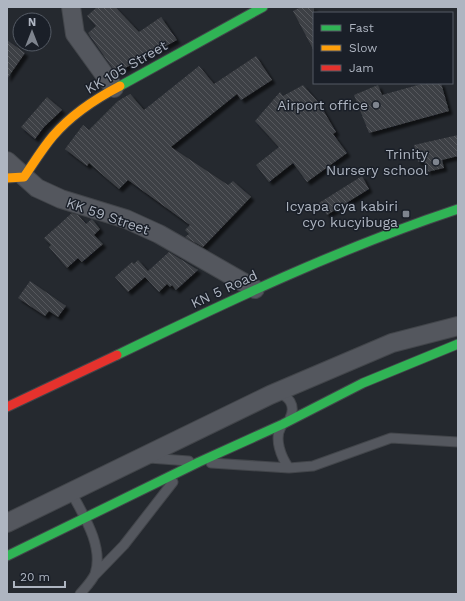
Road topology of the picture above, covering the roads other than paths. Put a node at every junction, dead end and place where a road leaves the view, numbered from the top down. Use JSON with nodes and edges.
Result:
{"nodes":[{"id":1,"x":71,"y":7,"type":"edge"},
{"id":2,"x":263,"y":7,"type":"edge"},
{"id":3,"x":114,"y":88,"type":"junction"},
{"id":4,"x":7,"y":161,"type":"edge"},
{"id":5,"x":15,"y":178,"type":"edge"},
{"id":6,"x":458,"y":209,"type":"edge"},
{"id":7,"x":255,"y":289,"type":"junction"},
{"id":8,"x":458,"y":326,"type":"edge"},
{"id":9,"x":458,"y":344,"type":"edge"},
{"id":10,"x":270,"y":395,"type":"junction"},
{"id":11,"x":7,"y":407,"type":"edge"},
{"id":12,"x":283,"y":424,"type":"junction"},
{"id":13,"x":458,"y":442,"type":"edge"},
{"id":14,"x":142,"y":457,"type":"junction"},
{"id":15,"x":199,"y":462,"type":"junction"},
{"id":16,"x":289,"y":468,"type":"junction"},
{"id":17,"x":181,"y":471,"type":"junction"},
{"id":18,"x":71,"y":492,"type":"junction"},
{"id":19,"x":85,"y":518,"type":"junction"},
{"id":20,"x":7,"y":523,"type":"edge"},
{"id":21,"x":7,"y":556,"type":"edge"},
{"id":22,"x":94,"y":576,"type":"junction"},
{"id":23,"x":80,"y":594,"type":"edge"}],
"edges":[{"from":1,"to":3,"type":"street"},
{"from":2,"to":3,"type":"street","name":"KK 105 Street"},
{"from":3,"to":5,"type":"street","name":"KK 105 Street"},
{"from":4,"to":5,"type":"street","name":"KK 59 Street"},
{"from":5,"to":7,"type":"street","name":"KK 59 Street"},
{"from":6,"to":7,"type":"street","name":"KN 5 Road"},
{"from":7,"to":11,"type":"street","name":"KN 5 Road"},
{"from":8,"to":10,"type":"street"},
{"from":9,"to":12,"type":"street"},
{"from":10,"to":12,"type":"lane"},
{"from":10,"to":14,"type":"street"},
{"from":12,"to":15,"type":"street"},
{"from":12,"to":16,"type":"lane"},
{"from":13,"to":16,"type":"lane"},
{"from":14,"to":15,"type":"lane"},
{"from":14,"to":18,"type":"street"},
{"from":15,"to":16,"type":"lane"},
{"from":15,"to":17,"type":"street"},
{"from":17,"to":19,"type":"street"},
{"from":17,"to":22,"type":"lane"},
{"from":18,"to":19,"type":"lane"},
{"from":18,"to":20,"type":"street"},
{"from":19,"to":21,"type":"street"},
{"from":19,"to":22,"type":"lane"},
{"from":22,"to":23,"type":"lane"}]}
